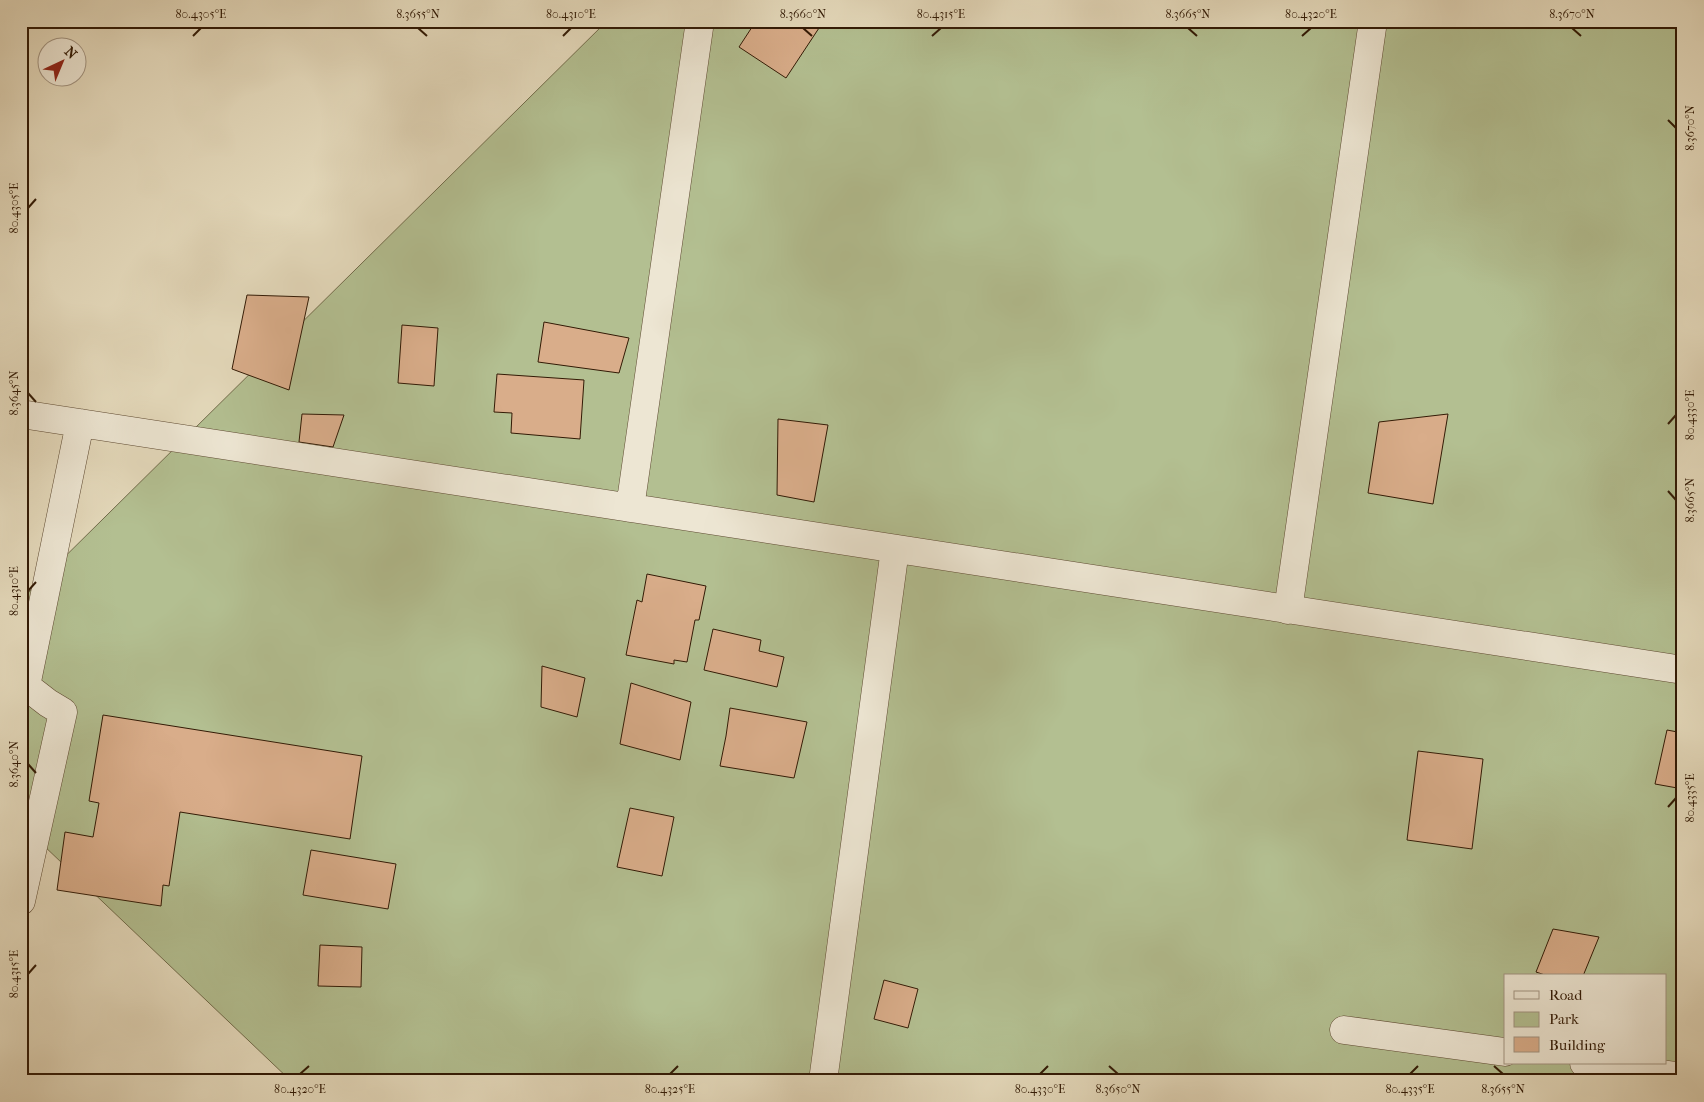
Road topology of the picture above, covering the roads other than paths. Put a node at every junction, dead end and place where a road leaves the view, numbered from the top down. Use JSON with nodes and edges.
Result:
{"nodes":[{"id":1,"x":700,"y":21,"type":"edge"},
{"id":2,"x":1372,"y":21,"type":"edge"},
{"id":3,"x":21,"y":414,"type":"edge"},
{"id":4,"x":80,"y":423,"type":"junction"},
{"id":5,"x":630,"y":508,"type":"junction"},
{"id":6,"x":895,"y":549,"type":"junction"},
{"id":7,"x":1288,"y":610,"type":"junction"},
{"id":8,"x":1683,"y":670,"type":"edge"},
{"id":9,"x":21,"y":901,"type":"edge"},
{"id":10,"x":1344,"y":1030,"type":"dead end"},
{"id":11,"x":1504,"y":1052,"type":"edge"},
{"id":12,"x":1591,"y":1064,"type":"edge"},
{"id":13,"x":1683,"y":1077,"type":"edge"},
{"id":14,"x":823,"y":1081,"type":"edge"}],
"edges":[{"from":1,"to":5,"type":"street"},
{"from":2,"to":7,"type":"street"},
{"from":3,"to":4,"type":"street"},
{"from":4,"to":5,"type":"street"},
{"from":4,"to":9,"type":"street"},
{"from":5,"to":6,"type":"street"},
{"from":6,"to":7,"type":"street"},
{"from":6,"to":14,"type":"street"},
{"from":7,"to":8,"type":"street"},
{"from":10,"to":11,"type":"street"},
{"from":12,"to":13,"type":"street"}]}
